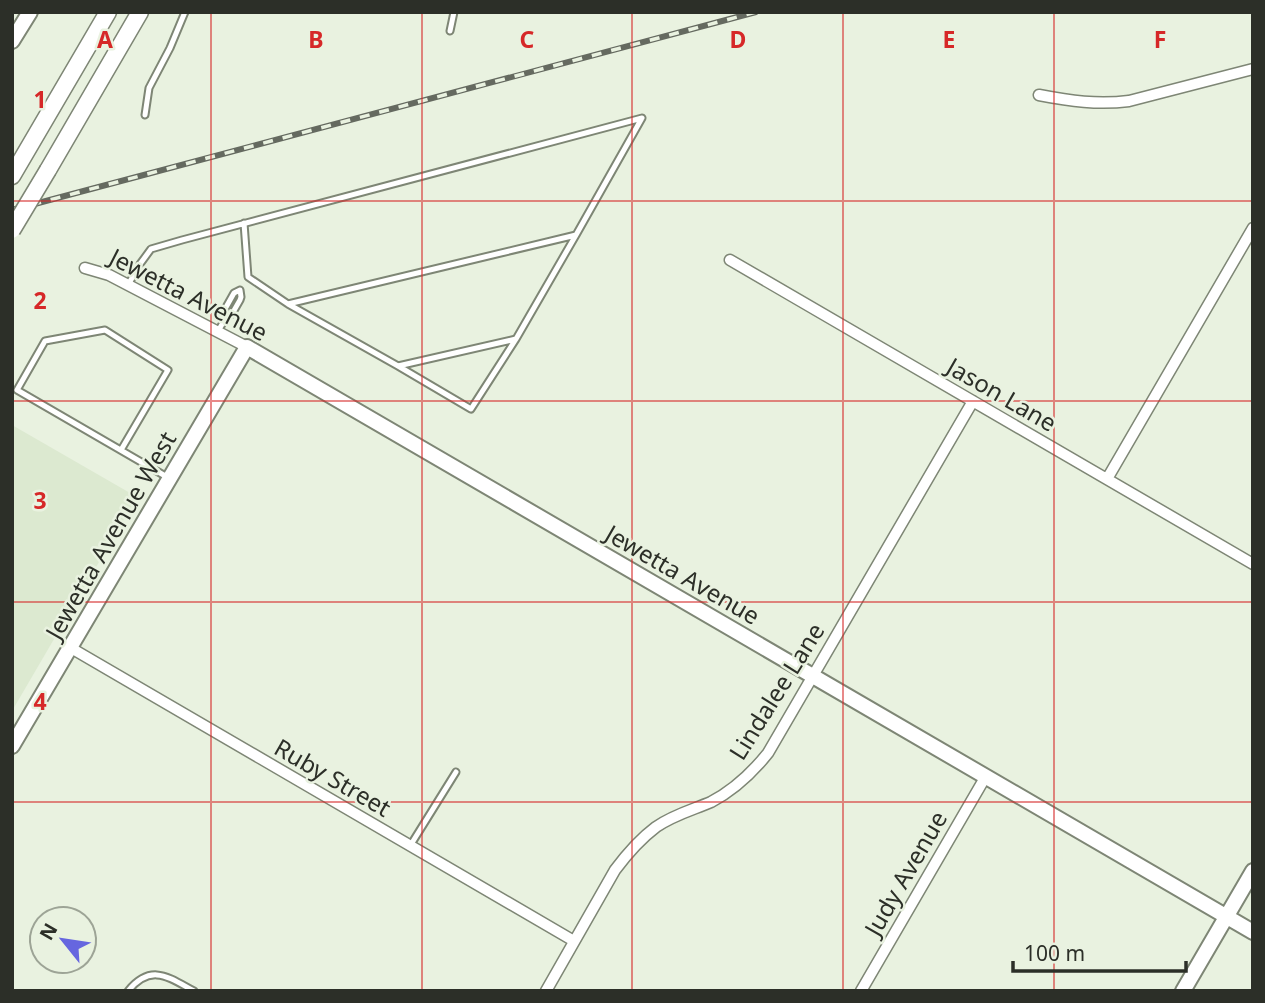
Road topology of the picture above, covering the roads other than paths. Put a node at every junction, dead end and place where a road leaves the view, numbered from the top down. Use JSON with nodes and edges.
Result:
{"nodes":[{"id":1,"x":30,"y":12,"type":"edge"},
{"id":2,"x":108,"y":12,"type":"edge"},
{"id":3,"x":132,"y":12,"type":"edge"},
{"id":4,"x":140,"y":12,"type":"edge"},
{"id":5,"x":185,"y":12,"type":"edge"},
{"id":6,"x":454,"y":12,"type":"edge"},
{"id":7,"x":450,"y":31,"type":"dead end"},
{"id":8,"x":128,"y":34,"type":"junction"},
{"id":9,"x":12,"y":41,"type":"edge"},
{"id":10,"x":1253,"y":69,"type":"edge"},
{"id":11,"x":1040,"y":95,"type":"dead end"},
{"id":12,"x":145,"y":115,"type":"dead end"},
{"id":13,"x":12,"y":176,"type":"edge"},
{"id":14,"x":244,"y":223,"type":"junction"},
{"id":15,"x":1253,"y":228,"type":"edge"},
{"id":16,"x":12,"y":230,"type":"edge"},
{"id":17,"x":576,"y":235,"type":"junction"},
{"id":18,"x":730,"y":260,"type":"dead end"},
{"id":19,"x":85,"y":268,"type":"dead end"},
{"id":20,"x":248,"y":277,"type":"junction"},
{"id":21,"x":128,"y":285,"type":"junction"},
{"id":22,"x":288,"y":304,"type":"junction"},
{"id":23,"x":218,"y":331,"type":"junction"},
{"id":24,"x":516,"y":339,"type":"junction"},
{"id":25,"x":247,"y":347,"type":"junction"},
{"id":26,"x":398,"y":366,"type":"junction"},
{"id":27,"x":973,"y":401,"type":"junction"},
{"id":28,"x":121,"y":450,"type":"junction"},
{"id":29,"x":170,"y":478,"type":"junction"},
{"id":30,"x":1107,"y":479,"type":"junction"},
{"id":31,"x":1253,"y":564,"type":"edge"},
{"id":32,"x":71,"y":648,"type":"junction"},
{"id":33,"x":813,"y":676,"type":"junction"},
{"id":34,"x":12,"y":747,"type":"edge"},
{"id":35,"x":456,"y":772,"type":"dead end"},
{"id":36,"x":986,"y":776,"type":"junction"},
{"id":37,"x":411,"y":846,"type":"junction"},
{"id":38,"x":1253,"y":871,"type":"edge"},
{"id":39,"x":1226,"y":916,"type":"junction"},
{"id":40,"x":1253,"y":932,"type":"edge"},
{"id":41,"x":574,"y":941,"type":"junction"},
{"id":42,"x":128,"y":991,"type":"edge"},
{"id":43,"x":194,"y":991,"type":"edge"},
{"id":44,"x":545,"y":991,"type":"edge"},
{"id":45,"x":861,"y":991,"type":"edge"},
{"id":46,"x":1183,"y":991,"type":"edge"}],
"edges":[{"from":1,"to":9,"type":"street"},
{"from":2,"to":13,"type":"main road"},
{"from":3,"to":8,"type":"main road"},
{"from":4,"to":8,"type":"main road"},
{"from":5,"to":12,"type":"lane"},
{"from":6,"to":7,"type":"lane"},
{"from":8,"to":16,"type":"main road","bridge":true},
{"from":10,"to":11,"type":"street"},
{"from":14,"to":17,"type":"lane"},
{"from":14,"to":20,"type":"lane"},
{"from":14,"to":21,"type":"lane"},
{"from":15,"to":30,"type":"street"},
{"from":17,"to":22,"type":"lane"},
{"from":17,"to":24,"type":"lane"},
{"from":18,"to":27,"type":"street","name":"Jason Lane"},
{"from":19,"to":21,"type":"street","name":"Jewetta Avenue"},
{"from":20,"to":22,"type":"lane"},
{"from":20,"to":23,"type":"lane"},
{"from":21,"to":23,"type":"street","name":"Jewetta Avenue"},
{"from":22,"to":26,"type":"lane"},
{"from":23,"to":25,"type":"street","name":"Jewetta Avenue"},
{"from":24,"to":26,"type":"lane"},
{"from":24,"to":26,"type":"lane"},
{"from":25,"to":29,"type":"street","name":"Jewetta Avenue West"},
{"from":25,"to":33,"type":"street","name":"Jewetta Avenue"},
{"from":27,"to":30,"type":"street","name":"Jason Lane"},
{"from":27,"to":33,"type":"street","name":"Lindalee Lane"},
{"from":28,"to":28,"type":"lane"},
{"from":28,"to":29,"type":"lane"},
{"from":29,"to":32,"type":"street","name":"Jewetta Avenue West"},
{"from":30,"to":31,"type":"street","name":"Jason Lane"},
{"from":32,"to":34,"type":"street","name":"Jewetta Avenue West"},
{"from":32,"to":37,"type":"street","name":"Ruby Street"},
{"from":33,"to":36,"type":"street","name":"Jewetta Avenue"},
{"from":33,"to":41,"type":"street","name":"Lindalee Lane"},
{"from":35,"to":37,"type":"lane"},
{"from":36,"to":39,"type":"street","name":"Jewetta Avenue"},
{"from":36,"to":45,"type":"street","name":"Judy Avenue"},
{"from":37,"to":41,"type":"street","name":"Ruby Street"},
{"from":38,"to":39,"type":"street"},
{"from":39,"to":40,"type":"street","name":"Jewetta Avenue"},
{"from":39,"to":46,"type":"street"},
{"from":41,"to":44,"type":"street","name":"Lindalee Lane"},
{"from":42,"to":43,"type":"lane"}]}
